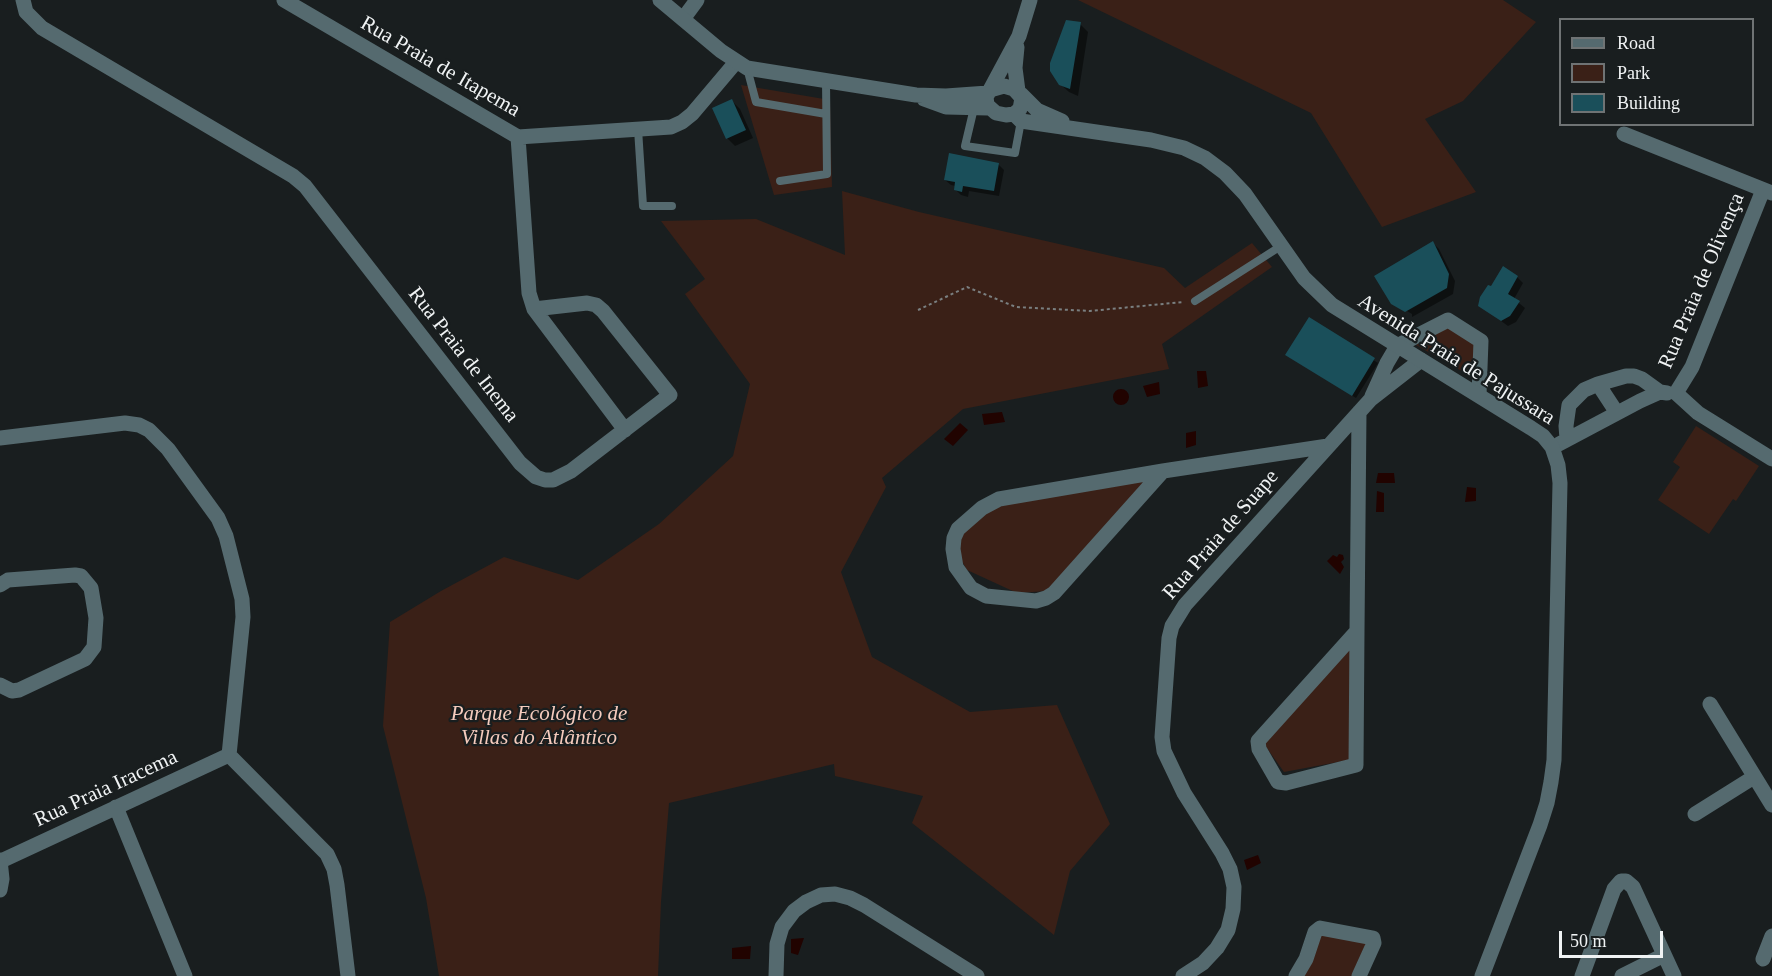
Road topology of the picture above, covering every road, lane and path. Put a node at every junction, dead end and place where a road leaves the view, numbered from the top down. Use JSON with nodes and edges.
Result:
{"nodes":[{"id":1,"x":22,"y":0,"type":"edge"},
{"id":2,"x":284,"y":0,"type":"edge"},
{"id":3,"x":660,"y":0,"type":"edge"},
{"id":4,"x":697,"y":0,"type":"edge"},
{"id":5,"x":1030,"y":0,"type":"edge"},
{"id":6,"x":682,"y":19,"type":"junction"},
{"id":7,"x":1019,"y":36,"type":"junction"},
{"id":8,"x":742,"y":65,"type":"junction"},
{"id":9,"x":826,"y":81,"type":"junction"},
{"id":10,"x":1020,"y":93,"type":"junction"},
{"id":11,"x":985,"y":100,"type":"junction"},
{"id":12,"x":826,"y":114,"type":"junction"},
{"id":13,"x":1017,"y":118,"type":"junction"},
{"id":14,"x":638,"y":129,"type":"junction"},
{"id":15,"x":1084,"y":129,"type":"junction"},
{"id":16,"x":1624,"y":134,"type":"dead end"},
{"id":17,"x":518,"y":137,"type":"junction"},
{"id":18,"x":780,"y":181,"type":"dead end"},
{"id":19,"x":1767,"y":192,"type":"edge"},
{"id":20,"x":672,"y":206,"type":"dead end"},
{"id":21,"x":1281,"y":246,"type":"junction"},
{"id":22,"x":1195,"y":301,"type":"joint"},
{"id":23,"x":534,"y":309,"type":"junction"},
{"id":24,"x":918,"y":310,"type":"dead end"},
{"id":25,"x":1397,"y":346,"type":"junction"},
{"id":26,"x":1421,"y":360,"type":"junction"},
{"id":27,"x":1598,"y":384,"type":"junction"},
{"id":28,"x":1660,"y":393,"type":"junction"},
{"id":29,"x":1676,"y":393,"type":"junction"},
{"id":30,"x":1479,"y":395,"type":"junction"},
{"id":31,"x":1371,"y":399,"type":"junction"},
{"id":32,"x":1359,"y":412,"type":"junction"},
{"id":33,"x":1617,"y":413,"type":"junction"},
{"id":34,"x":625,"y":430,"type":"junction"},
{"id":35,"x":0,"y":438,"type":"edge"},
{"id":36,"x":1567,"y":439,"type":"junction"},
{"id":37,"x":1328,"y":446,"type":"junction"},
{"id":38,"x":1552,"y":447,"type":"junction"},
{"id":39,"x":1772,"y":459,"type":"edge"},
{"id":40,"x":1163,"y":471,"type":"junction"},
{"id":41,"x":0,"y":585,"type":"edge"},
{"id":42,"x":1357,"y":631,"type":"junction"},
{"id":43,"x":0,"y":685,"type":"edge"},
{"id":44,"x":1710,"y":704,"type":"dead end"},
{"id":45,"x":229,"y":755,"type":"junction"},
{"id":46,"x":1754,"y":777,"type":"junction"},
{"id":47,"x":1772,"y":805,"type":"edge"},
{"id":48,"x":116,"y":807,"type":"junction"},
{"id":49,"x":1695,"y":814,"type":"dead end"},
{"id":50,"x":0,"y":861,"type":"edge"},
{"id":51,"x":0,"y":890,"type":"edge"},
{"id":52,"x":1772,"y":936,"type":"edge"},
{"id":53,"x":1664,"y":955,"type":"junction"},
{"id":54,"x":1763,"y":959,"type":"dead end"},
{"id":55,"x":185,"y":976,"type":"edge"},
{"id":56,"x":348,"y":976,"type":"edge"},
{"id":57,"x":776,"y":976,"type":"edge"},
{"id":58,"x":977,"y":976,"type":"edge"},
{"id":59,"x":1183,"y":976,"type":"edge"},
{"id":60,"x":1296,"y":976,"type":"edge"},
{"id":61,"x":1359,"y":976,"type":"edge"},
{"id":62,"x":1482,"y":976,"type":"edge"},
{"id":63,"x":1582,"y":976,"type":"edge"},
{"id":64,"x":1622,"y":976,"type":"edge"},
{"id":65,"x":1674,"y":976,"type":"edge"}],
"edges":[{"from":1,"to":34,"type":"street","name":"Rua Praia de Inema"},
{"from":2,"to":17,"type":"street","name":"Rua Praia de Itapema"},
{"from":3,"to":6,"type":"street"},
{"from":4,"to":6,"type":"street"},
{"from":5,"to":7,"type":"street"},
{"from":6,"to":8,"type":"street"},
{"from":7,"to":10,"type":"street"},
{"from":7,"to":11,"type":"street"},
{"from":8,"to":9,"type":"street"},
{"from":8,"to":12,"type":"lane"},
{"from":8,"to":14,"type":"street","name":"Rua Praia de Itapema"},
{"from":9,"to":11,"type":"street"},
{"from":9,"to":12,"type":"lane"},
{"from":10,"to":11,"type":"street"},
{"from":10,"to":13,"type":"street"},
{"from":10,"to":15,"type":"street","name":"Avenida Praia de Pajussara"},
{"from":11,"to":13,"type":"street","name":"Avenida Praia de Pajussara"},
{"from":11,"to":13,"type":"lane"},
{"from":12,"to":18,"type":"lane"},
{"from":13,"to":15,"type":"street","name":"Avenida Praia de Pajussara"},
{"from":14,"to":17,"type":"street","name":"Rua Praia de Itapema"},
{"from":14,"to":20,"type":"lane"},
{"from":15,"to":21,"type":"street","name":"Avenida Praia de Pajussara"},
{"from":16,"to":19,"type":"street"},
{"from":17,"to":23,"type":"street"},
{"from":19,"to":29,"type":"street","name":"Rua Praia de Olivença"},
{"from":21,"to":22,"type":"lane"},
{"from":21,"to":25,"type":"street","name":"Avenida Praia de Pajussara"},
{"from":22,"to":24,"type":"path"},
{"from":23,"to":34,"type":"street"},
{"from":23,"to":34,"type":"street","name":"Rua Praia de Inema"},
{"from":25,"to":26,"type":"street","name":"Avenida Praia de Pajussara"},
{"from":25,"to":30,"type":"street"},
{"from":25,"to":31,"type":"street","name":"Rua Praia de Suape"},
{"from":26,"to":30,"type":"street","name":"Avenida Praia de Pajussara"},
{"from":26,"to":31,"type":"street","name":"Rua Praia de Suape"},
{"from":27,"to":28,"type":"street"},
{"from":27,"to":33,"type":"street"},
{"from":27,"to":36,"type":"street"},
{"from":28,"to":29,"type":"street","name":"Rua Praia de Olivença"},
{"from":28,"to":33,"type":"street","name":"Rua Praia de Olivença"},
{"from":29,"to":39,"type":"street"},
{"from":30,"to":38,"type":"street","name":"Avenida Praia de Pajussara"},
{"from":31,"to":32,"type":"street","name":"Rua Praia de Suape"},
{"from":32,"to":37,"type":"street","name":"Rua Praia de Suape"},
{"from":32,"to":42,"type":"street"},
{"from":33,"to":36,"type":"street","name":"Rua Praia de Olivença"},
{"from":35,"to":45,"type":"street"},
{"from":36,"to":38,"type":"street","name":"Rua Praia de Olivença"},
{"from":37,"to":40,"type":"street"},
{"from":37,"to":59,"type":"street","name":"Rua Praia de Suape"},
{"from":38,"to":62,"type":"street","name":"Avenida Praia de Pajussara"},
{"from":40,"to":40,"type":"street"},
{"from":41,"to":43,"type":"street"},
{"from":42,"to":42,"type":"street"},
{"from":44,"to":46,"type":"street"},
{"from":45,"to":48,"type":"street","name":"Rua Praia Iracema"},
{"from":45,"to":56,"type":"street"},
{"from":46,"to":47,"type":"street"},
{"from":46,"to":49,"type":"street"},
{"from":48,"to":50,"type":"street","name":"Rua Praia Iracema"},
{"from":48,"to":55,"type":"street"},
{"from":50,"to":51,"type":"street"},
{"from":52,"to":54,"type":"street"},
{"from":53,"to":63,"type":"street"},
{"from":53,"to":64,"type":"street"},
{"from":53,"to":65,"type":"street"},
{"from":57,"to":58,"type":"street"},
{"from":60,"to":61,"type":"street"}]}
